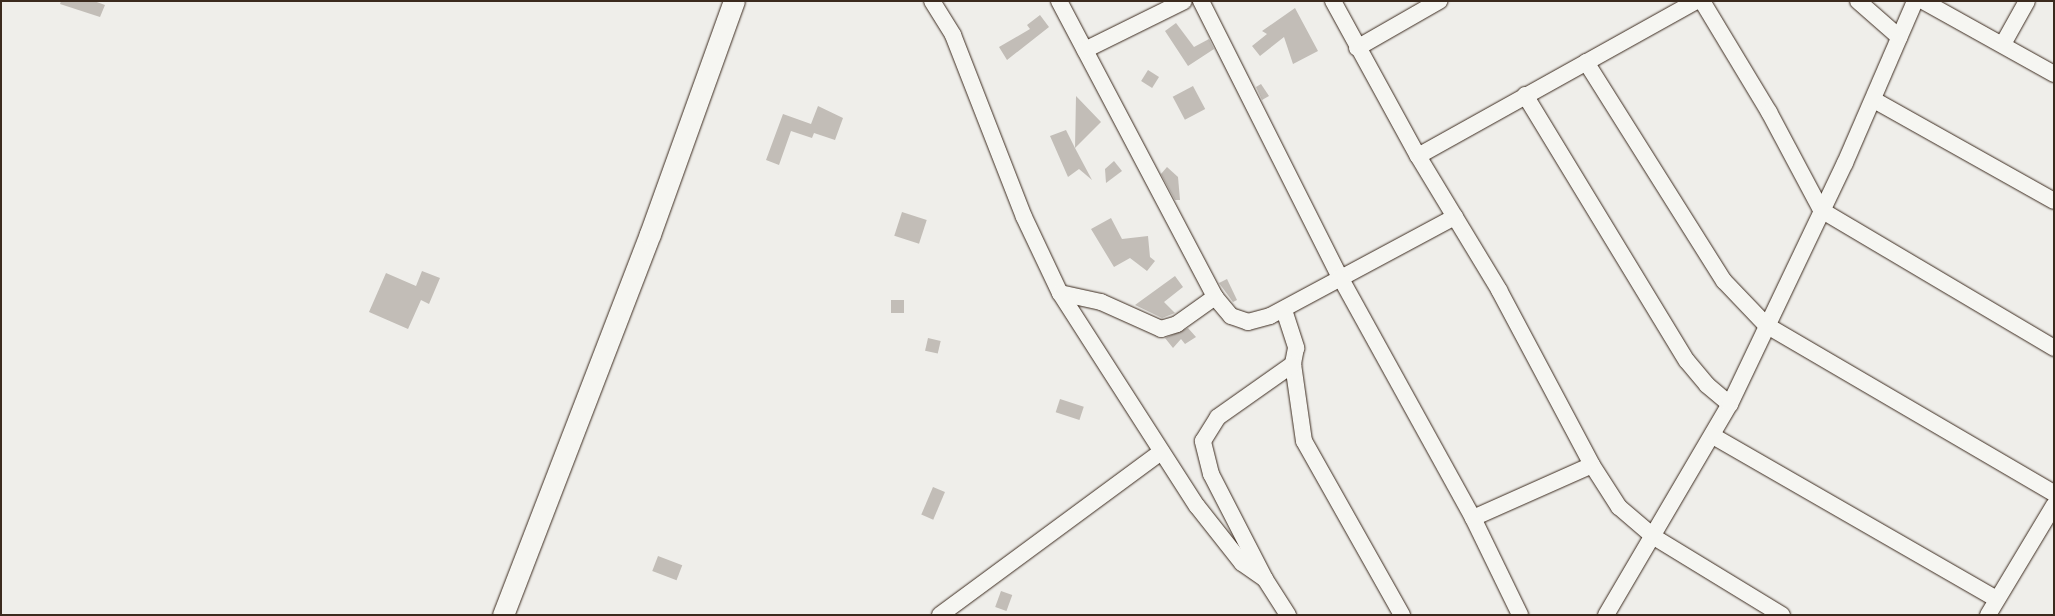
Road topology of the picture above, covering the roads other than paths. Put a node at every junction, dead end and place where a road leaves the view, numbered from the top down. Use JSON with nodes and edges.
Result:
{"nodes":[{"id":1,"x":734,"y":1,"type":"edge"},
{"id":2,"x":1058,"y":1,"type":"edge"},
{"id":3,"x":1184,"y":1,"type":"edge"},
{"id":4,"x":1201,"y":1,"type":"edge"},
{"id":5,"x":1333,"y":1,"type":"edge"},
{"id":6,"x":1439,"y":1,"type":"edge"},
{"id":7,"x":1697,"y":1,"type":"edge"},
{"id":8,"x":1702,"y":1,"type":"edge"},
{"id":9,"x":1858,"y":1,"type":"edge"},
{"id":10,"x":1915,"y":1,"type":"edge"},
{"id":11,"x":1923,"y":1,"type":"edge"},
{"id":12,"x":2027,"y":1,"type":"edge"},
{"id":13,"x":938,"y":3,"type":"edge"},
{"id":14,"x":1899,"y":37,"type":"junction"},
{"id":15,"x":2003,"y":44,"type":"junction"},
{"id":16,"x":1357,"y":48,"type":"junction"},
{"id":17,"x":1085,"y":50,"type":"junction"},
{"id":18,"x":1586,"y":62,"type":"junction"},
{"id":19,"x":2054,"y":74,"type":"edge"},
{"id":20,"x":1525,"y":95,"type":"junction"},
{"id":21,"x":1874,"y":100,"type":"junction"},
{"id":22,"x":1418,"y":156,"type":"junction"},
{"id":23,"x":2054,"y":201,"type":"edge"},
{"id":24,"x":1821,"y":210,"type":"junction"},
{"id":25,"x":1455,"y":217,"type":"junction"},
{"id":26,"x":1340,"y":277,"type":"junction"},
{"id":27,"x":1060,"y":293,"type":"junction"},
{"id":28,"x":1215,"y":297,"type":"junction"},
{"id":29,"x":1284,"y":310,"type":"junction"},
{"id":30,"x":1766,"y":325,"type":"junction"},
{"id":31,"x":2054,"y":348,"type":"edge"},
{"id":32,"x":1293,"y":364,"type":"junction"},
{"id":33,"x":1730,"y":404,"type":"junction"},
{"id":34,"x":1712,"y":436,"type":"junction"},
{"id":35,"x":1161,"y":452,"type":"junction"},
{"id":36,"x":1592,"y":465,"type":"junction"},
{"id":37,"x":2054,"y":493,"type":"edge"},
{"id":38,"x":2054,"y":505,"type":"edge"},
{"id":39,"x":1473,"y":518,"type":"junction"},
{"id":40,"x":1654,"y":537,"type":"junction"},
{"id":41,"x":1265,"y":579,"type":"junction"},
{"id":42,"x":1996,"y":599,"type":"junction"},
{"id":43,"x":503,"y":615,"type":"edge"},
{"id":44,"x":940,"y":615,"type":"edge"},
{"id":45,"x":1288,"y":615,"type":"edge"},
{"id":46,"x":1402,"y":615,"type":"edge"},
{"id":47,"x":1520,"y":615,"type":"edge"},
{"id":48,"x":1606,"y":615,"type":"edge"},
{"id":49,"x":1782,"y":615,"type":"edge"},
{"id":50,"x":1988,"y":615,"type":"edge"}],
"edges":[{"from":1,"to":43,"type":"main road"},
{"from":2,"to":17,"type":"street"},
{"from":3,"to":17,"type":"street"},
{"from":4,"to":26,"type":"street"},
{"from":5,"to":16,"type":"street"},
{"from":6,"to":16,"type":"street"},
{"from":7,"to":18,"type":"street"},
{"from":8,"to":24,"type":"street"},
{"from":9,"to":14,"type":"street"},
{"from":10,"to":14,"type":"street"},
{"from":11,"to":15,"type":"street"},
{"from":12,"to":15,"type":"street"},
{"from":13,"to":27,"type":"street"},
{"from":14,"to":21,"type":"street"},
{"from":15,"to":19,"type":"street"},
{"from":16,"to":22,"type":"street"},
{"from":17,"to":28,"type":"street"},
{"from":18,"to":20,"type":"street"},
{"from":18,"to":30,"type":"street"},
{"from":20,"to":22,"type":"street"},
{"from":20,"to":33,"type":"street"},
{"from":21,"to":23,"type":"street"},
{"from":21,"to":24,"type":"street"},
{"from":22,"to":25,"type":"street"},
{"from":24,"to":30,"type":"street"},
{"from":24,"to":31,"type":"street"},
{"from":25,"to":26,"type":"street"},
{"from":25,"to":36,"type":"street"},
{"from":26,"to":29,"type":"street"},
{"from":26,"to":39,"type":"street"},
{"from":27,"to":28,"type":"street"},
{"from":27,"to":35,"type":"street"},
{"from":28,"to":29,"type":"street"},
{"from":29,"to":32,"type":"street"},
{"from":30,"to":33,"type":"street"},
{"from":30,"to":37,"type":"street"},
{"from":32,"to":41,"type":"street"},
{"from":32,"to":46,"type":"street"},
{"from":33,"to":34,"type":"street"},
{"from":34,"to":40,"type":"street"},
{"from":34,"to":42,"type":"street"},
{"from":35,"to":41,"type":"street"},
{"from":35,"to":44,"type":"street"},
{"from":36,"to":39,"type":"street"},
{"from":36,"to":40,"type":"street"},
{"from":38,"to":42,"type":"street"},
{"from":39,"to":47,"type":"street"},
{"from":40,"to":48,"type":"street"},
{"from":40,"to":49,"type":"street"},
{"from":41,"to":45,"type":"street"},
{"from":42,"to":50,"type":"street"}]}
